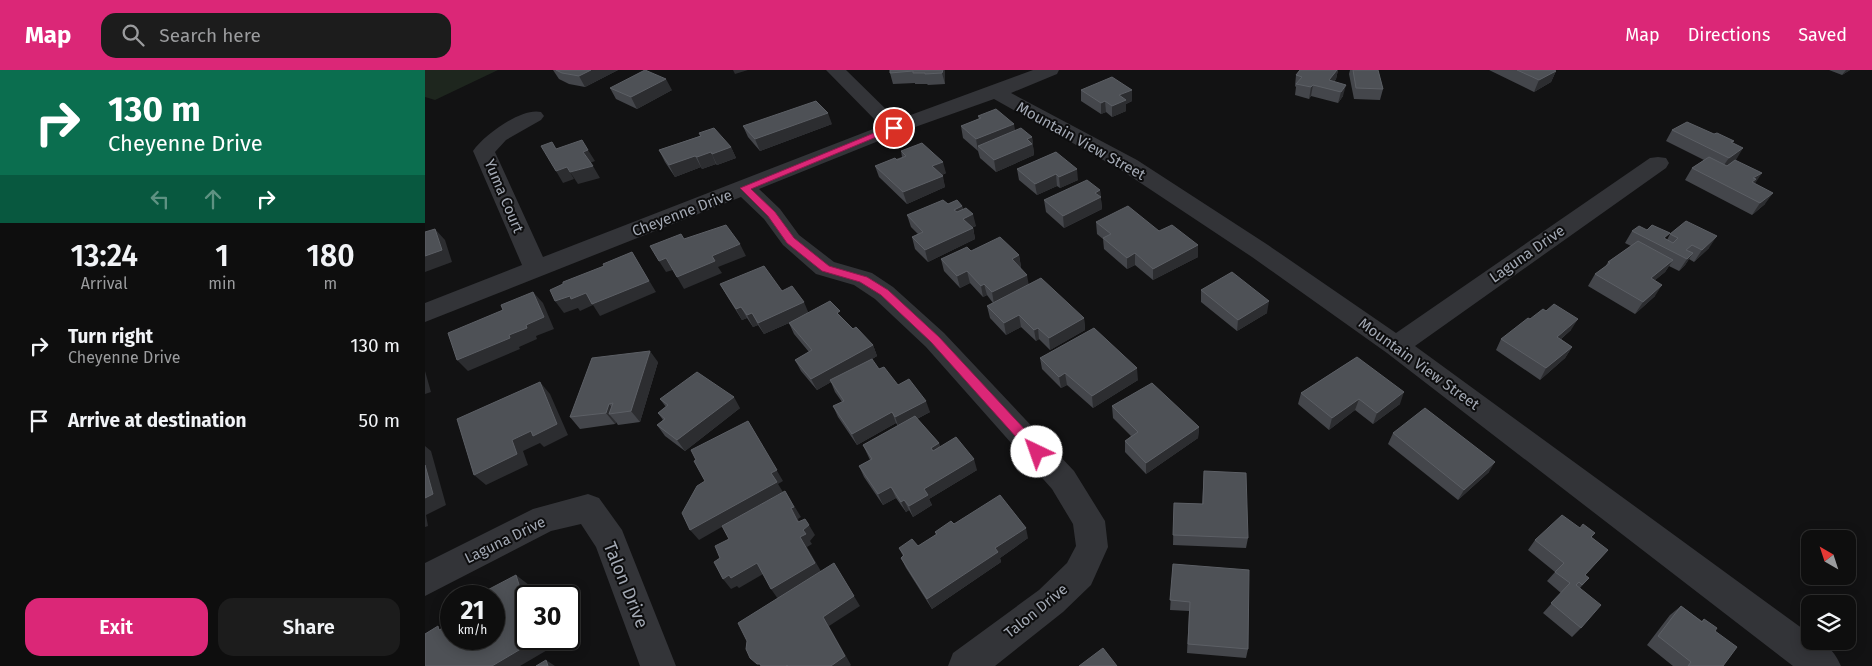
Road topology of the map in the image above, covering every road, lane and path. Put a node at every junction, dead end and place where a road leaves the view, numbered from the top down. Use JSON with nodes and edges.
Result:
{"nodes":[{"id":1,"x":835,"y":70,"type":"edge"},
{"id":2,"x":1050,"y":70,"type":"edge"},
{"id":3,"x":995,"y":92,"type":"junction"},
{"id":4,"x":534,"y":116,"type":"dead end"},
{"id":5,"x":894,"y":128,"type":"junction"},
{"id":6,"x":1658,"y":163,"type":"dead end"},
{"id":7,"x":745,"y":188,"type":"junction"},
{"id":8,"x":536,"y":270,"type":"junction"},
{"id":9,"x":425,"y":313,"type":"edge"},
{"id":10,"x":1396,"y":346,"type":"junction"},
{"id":11,"x":588,"y":508,"type":"joint"},
{"id":12,"x":425,"y":580,"type":"edge"},
{"id":13,"x":658,"y":666,"type":"edge"},
{"id":14,"x":965,"y":666,"type":"edge"},
{"id":15,"x":1823,"y":666,"type":"edge"}],
"edges":[{"from":1,"to":5,"type":"street"},
{"from":2,"to":3,"type":"street","name":"Cheyenne Drive"},
{"from":3,"to":5,"type":"street","name":"Cheyenne Drive"},
{"from":3,"to":10,"type":"street","name":"Mountain View Street"},
{"from":4,"to":8,"type":"street","name":"Yuma Court"},
{"from":5,"to":7,"type":"street","name":"Cheyenne Drive"},
{"from":6,"to":10,"type":"street","name":"Laguna Drive"},
{"from":7,"to":8,"type":"street","name":"Cheyenne Drive"},
{"from":7,"to":14,"type":"street","name":"Talon Drive"},
{"from":8,"to":9,"type":"street","name":"Cheyenne Drive"},
{"from":10,"to":15,"type":"street","name":"Mountain View Street"},
{"from":11,"to":12,"type":"street","name":"Laguna Drive"},
{"from":11,"to":13,"type":"street","name":"Talon Drive"}]}
